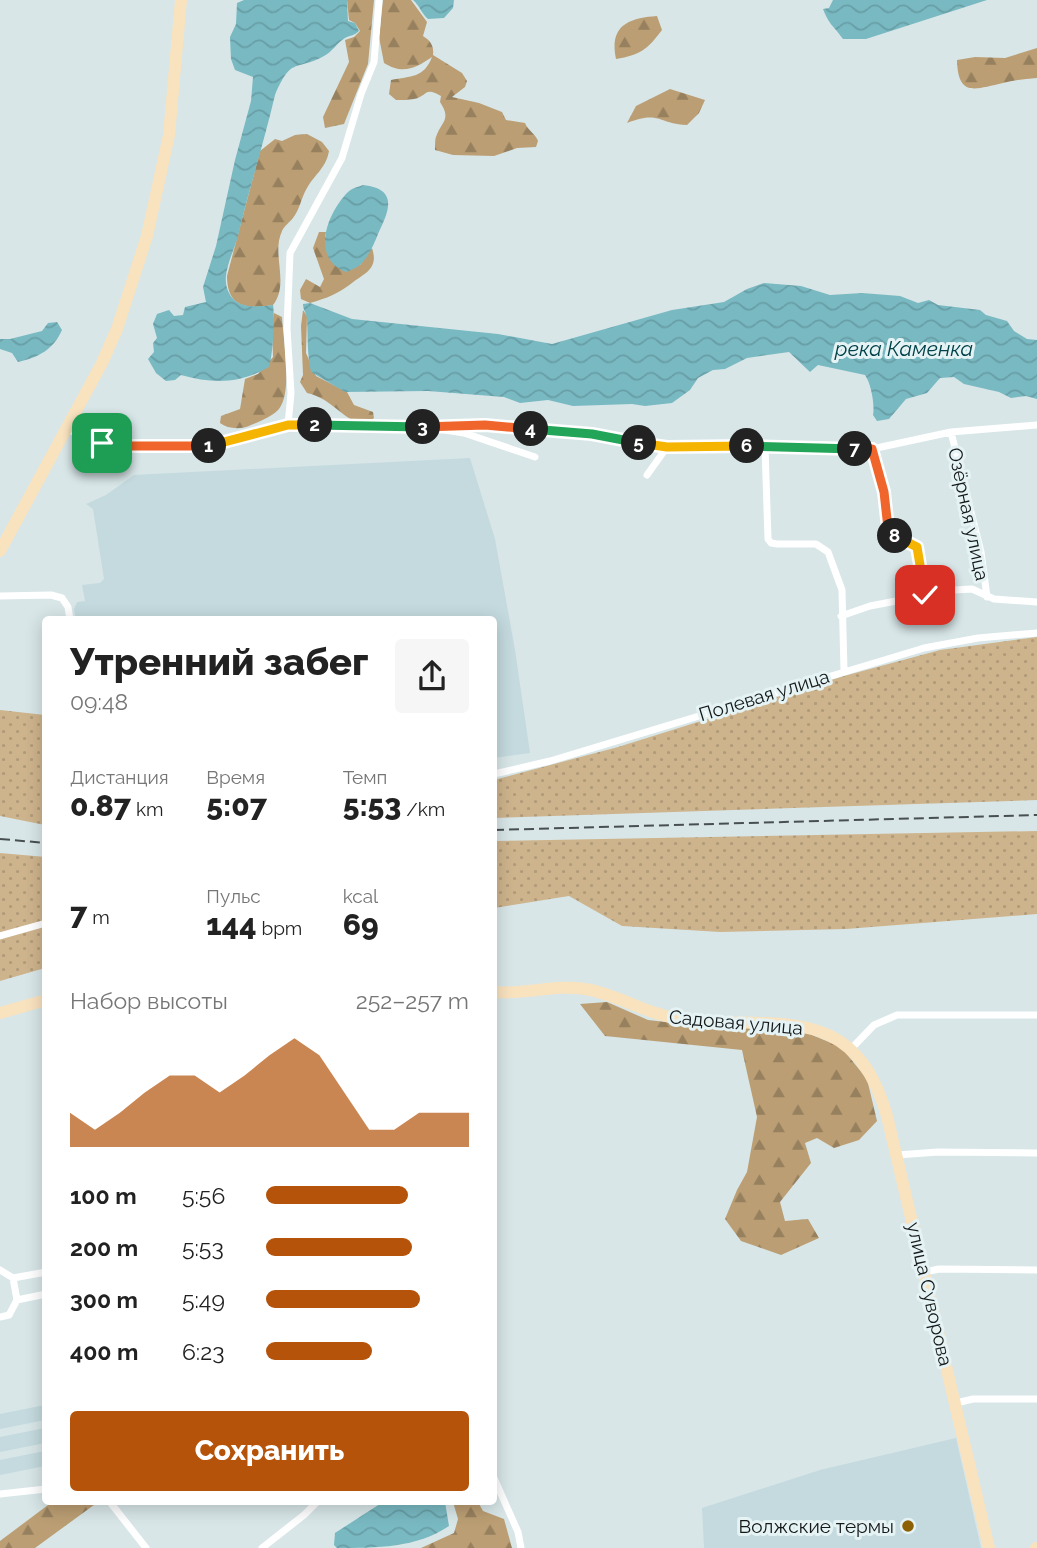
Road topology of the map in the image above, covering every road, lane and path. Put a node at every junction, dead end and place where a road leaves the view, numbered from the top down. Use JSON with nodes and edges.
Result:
{"nodes":[{"id":1,"x":379,"y":0,"type":"edge"},
{"id":2,"x":181,"y":6,"type":"edge"},
{"id":3,"x":288,"y":425,"type":"junction"},
{"id":4,"x":1037,"y":425,"type":"edge"},
{"id":5,"x":426,"y":427,"type":"junction"},
{"id":6,"x":65,"y":429,"type":"junction"},
{"id":7,"x":951,"y":432,"type":"junction"},
{"id":8,"x":667,"y":447,"type":"junction"},
{"id":9,"x":765,"y":447,"type":"junction"},
{"id":10,"x":872,"y":449,"type":"junction"},
{"id":11,"x":535,"y":457,"type":"dead end"},
{"id":12,"x":647,"y":475,"type":"dead end"},
{"id":13,"x":0,"y":551,"type":"edge"},
{"id":14,"x":924,"y":595,"type":"junction"},
{"id":15,"x":0,"y":596,"type":"edge"},
{"id":16,"x":987,"y":597,"type":"junction"},
{"id":17,"x":1037,"y":602,"type":"edge"},
{"id":18,"x":69,"y":616,"type":"edge"},
{"id":19,"x":841,"y":616,"type":"junction"},
{"id":20,"x":1037,"y":633,"type":"edge"},
{"id":21,"x":844,"y":671,"type":"junction"},
{"id":22,"x":497,"y":773,"type":"edge"},
{"id":23,"x":42,"y":924,"type":"edge"},
{"id":24,"x":0,"y":936,"type":"edge"},
{"id":25,"x":497,"y":992,"type":"edge"},
{"id":26,"x":42,"y":1001,"type":"edge"},
{"id":27,"x":0,"y":1013,"type":"edge"},
{"id":28,"x":1037,"y":1015,"type":"edge"},
{"id":29,"x":851,"y":1049,"type":"junction"},
{"id":30,"x":1037,"y":1153,"type":"edge"},
{"id":31,"x":897,"y":1155,"type":"junction"},
{"id":32,"x":0,"y":1270,"type":"edge"},
{"id":33,"x":1037,"y":1270,"type":"edge"},
{"id":34,"x":925,"y":1272,"type":"junction"},
{"id":35,"x":42,"y":1273,"type":"edge"},
{"id":36,"x":13,"y":1278,"type":"junction"},
{"id":37,"x":42,"y":1295,"type":"edge"},
{"id":38,"x":17,"y":1300,"type":"junction"},
{"id":39,"x":0,"y":1317,"type":"edge"},
{"id":40,"x":1037,"y":1399,"type":"edge"},
{"id":41,"x":956,"y":1403,"type":"junction"},
{"id":42,"x":497,"y":1485,"type":"edge"},
{"id":43,"x":42,"y":1489,"type":"edge"},
{"id":44,"x":0,"y":1494,"type":"edge"},
{"id":45,"x":112,"y":1505,"type":"edge"},
{"id":46,"x":309,"y":1505,"type":"edge"},
{"id":47,"x":146,"y":1548,"type":"edge"},
{"id":48,"x":262,"y":1548,"type":"edge"},
{"id":49,"x":522,"y":1548,"type":"edge"},
{"id":50,"x":989,"y":1548,"type":"edge"}],
"edges":[{"from":1,"to":3,"type":"street"},
{"from":2,"to":6,"type":"main road"},
{"from":3,"to":5,"type":"street"},
{"from":3,"to":6,"type":"street"},
{"from":4,"to":7,"type":"street","name":"Озёрная улица"},
{"from":5,"to":8,"type":"street","name":"Озёрная улица"},
{"from":5,"to":11,"type":"street"},
{"from":6,"to":13,"type":"main road"},
{"from":7,"to":10,"type":"street","name":"Озёрная улица"},
{"from":7,"to":16,"type":"street","name":"Озёрная улица"},
{"from":8,"to":9,"type":"street","name":"Озёрная улица"},
{"from":8,"to":12,"type":"street"},
{"from":9,"to":10,"type":"street","name":"Озёрная улица"},
{"from":9,"to":19,"type":"street"},
{"from":10,"to":14,"type":"street"},
{"from":14,"to":16,"type":"street"},
{"from":14,"to":19,"type":"street"},
{"from":15,"to":18,"type":"street"},
{"from":16,"to":17,"type":"street"},
{"from":19,"to":21,"type":"street"},
{"from":20,"to":21,"type":"street","name":"Полевая улица"},
{"from":21,"to":22,"type":"street","name":"Полевая улица"},
{"from":23,"to":24,"type":"street"},
{"from":25,"to":29,"type":"main road","name":"Садовая улица"},
{"from":26,"to":27,"type":"main road"},
{"from":28,"to":29,"type":"street"},
{"from":29,"to":31,"type":"main road","name":"улица Суворова"},
{"from":30,"to":31,"type":"street"},
{"from":31,"to":34,"type":"main road","name":"улица Суворова"},
{"from":32,"to":36,"type":"street"},
{"from":33,"to":34,"type":"street"},
{"from":34,"to":41,"type":"main road","name":"улица Суворова"},
{"from":35,"to":36,"type":"street"},
{"from":36,"to":38,"type":"street"},
{"from":37,"to":38,"type":"street"},
{"from":38,"to":39,"type":"street"},
{"from":40,"to":41,"type":"street"},
{"from":41,"to":50,"type":"main road","name":"улица Суворова"},
{"from":42,"to":49,"type":"street"},
{"from":43,"to":44,"type":"street"},
{"from":45,"to":47,"type":"street"},
{"from":46,"to":48,"type":"street"}]}
